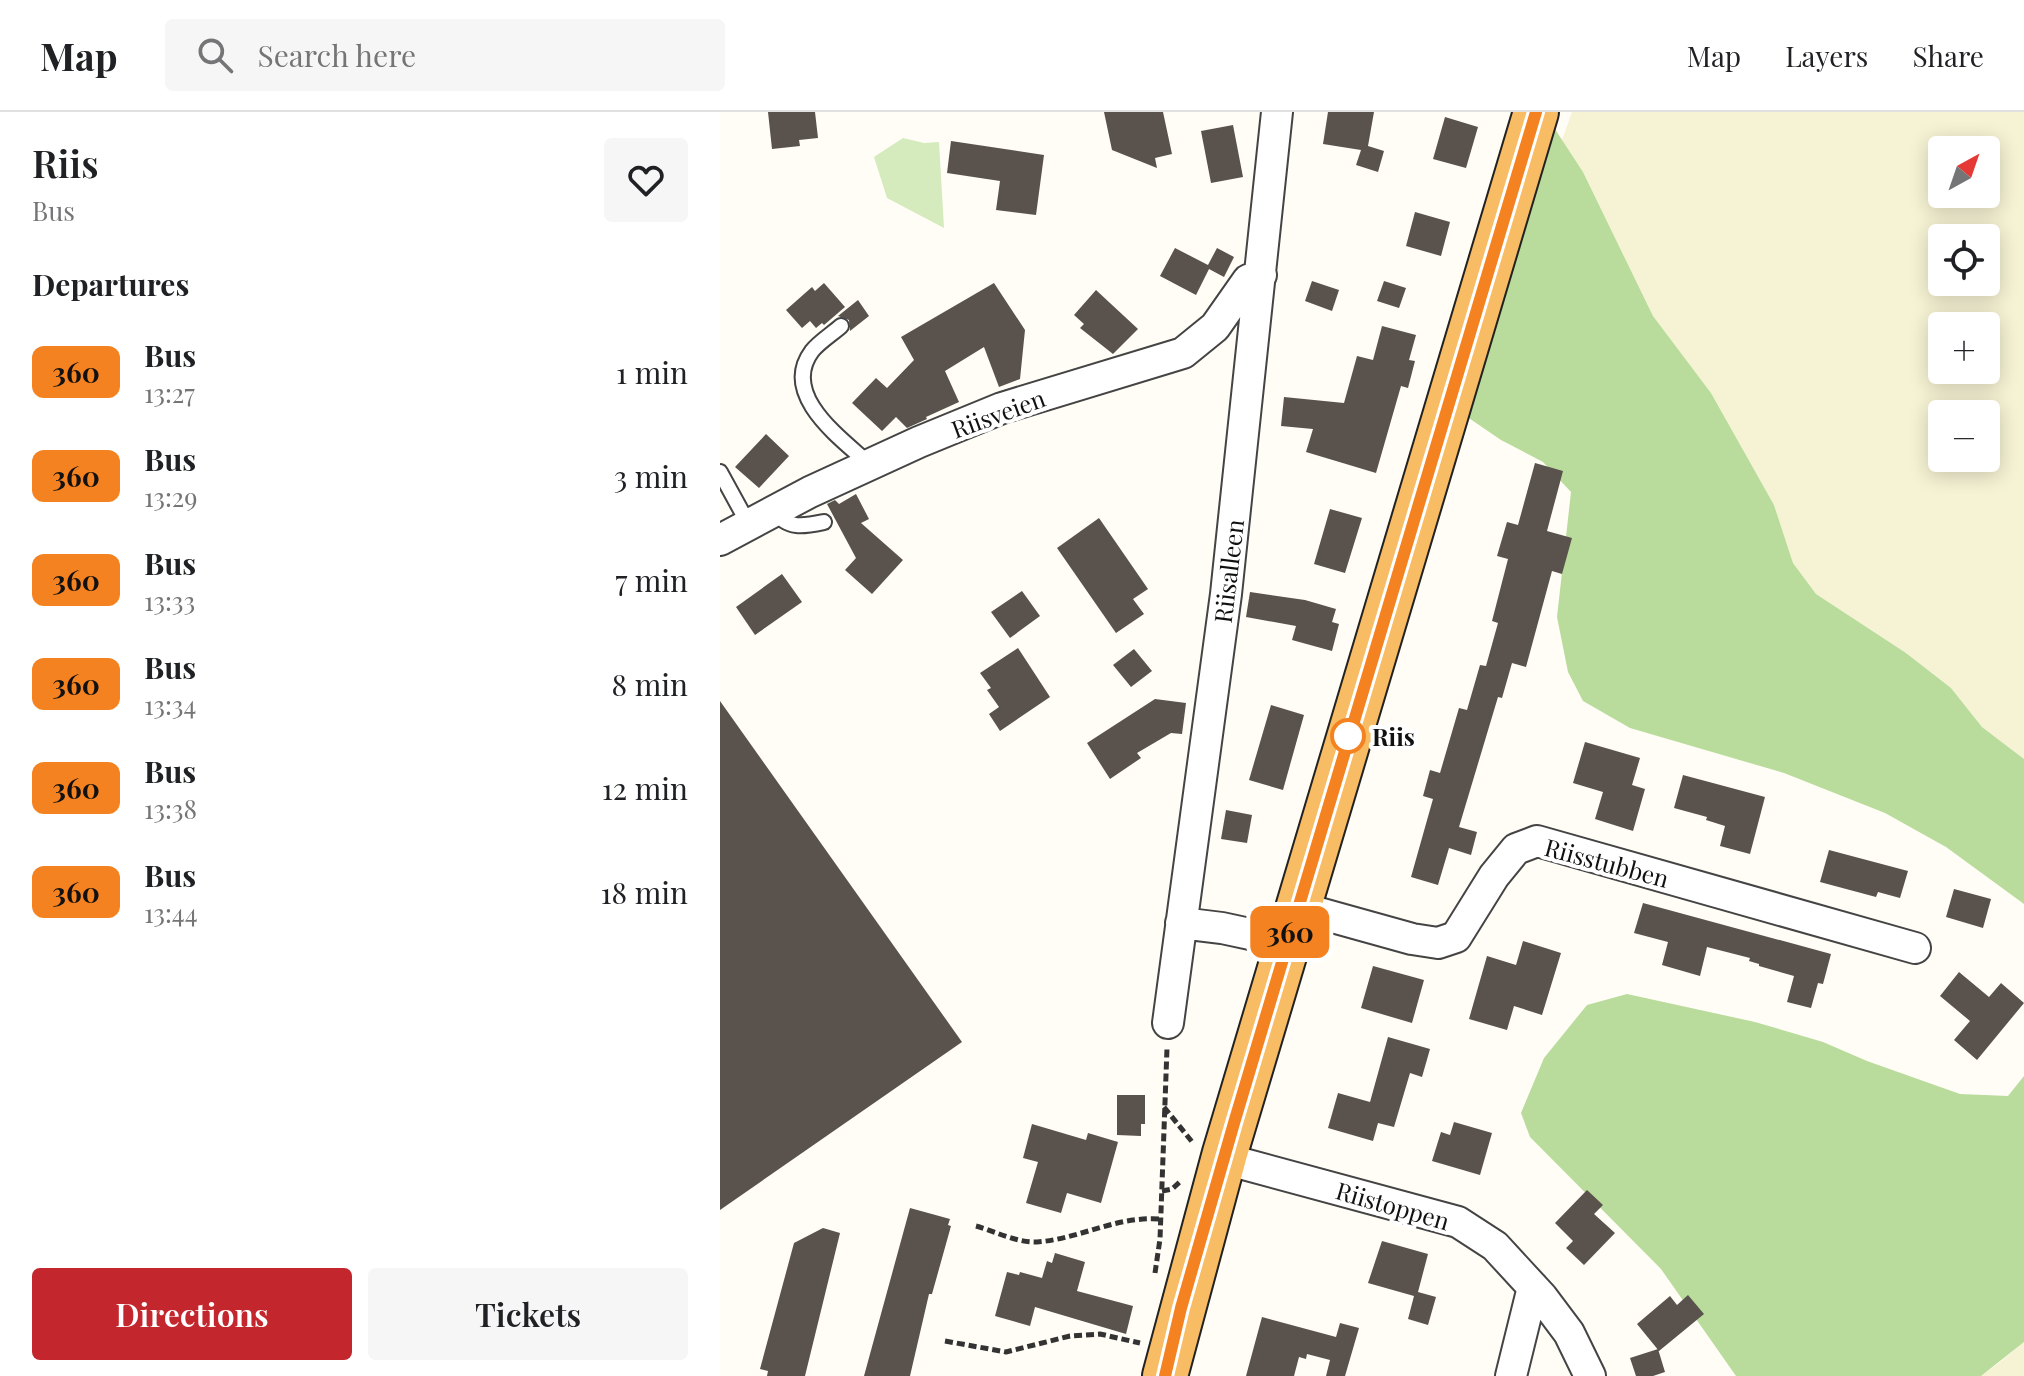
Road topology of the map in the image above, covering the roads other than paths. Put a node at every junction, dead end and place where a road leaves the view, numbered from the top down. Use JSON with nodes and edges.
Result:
{"nodes":[{"id":1,"x":1277,"y":112,"type":"edge"},
{"id":2,"x":1536,"y":112,"type":"edge"},
{"id":3,"x":1261,"y":275,"type":"junction"},
{"id":4,"x":841,"y":326,"type":"dead end"},
{"id":5,"x":869,"y":464,"type":"junction"},
{"id":6,"x":720,"y":472,"type":"edge"},
{"id":7,"x":762,"y":518,"type":"junction"},
{"id":8,"x":824,"y":522,"type":"dead end"},
{"id":9,"x":720,"y":540,"type":"edge"},
{"id":10,"x":1181,"y":923,"type":"junction"},
{"id":11,"x":1292,"y":925,"type":"junction"},
{"id":12,"x":1915,"y":948,"type":"dead end"},
{"id":13,"x":1168,"y":1023,"type":"road end"},
{"id":14,"x":1208,"y":1154,"type":"junction"},
{"id":15,"x":1533,"y":1287,"type":"junction"},
{"id":16,"x":1148,"y":1357,"type":"edge"},
{"id":17,"x":1511,"y":1376,"type":"edge"},
{"id":18,"x":1590,"y":1376,"type":"edge"}],
"edges":[{"from":1,"to":3,"type":"street","name":"Riisalleen"},
{"from":2,"to":11,"type":"highway"},
{"from":3,"to":5,"type":"street","name":"Riisveien"},
{"from":3,"to":10,"type":"street","name":"Riisalleen"},
{"from":4,"to":5,"type":"lane"},
{"from":5,"to":7,"type":"street","name":"Riisveien"},
{"from":6,"to":7,"type":"lane"},
{"from":7,"to":8,"type":"lane"},
{"from":7,"to":9,"type":"street","name":"Riisveien"},
{"from":10,"to":11,"type":"street"},
{"from":10,"to":13,"type":"street","name":"Riisalleen"},
{"from":11,"to":12,"type":"street","name":"Riisstubben"},
{"from":11,"to":14,"type":"highway"},
{"from":14,"to":15,"type":"street","name":"Riistoppen"},
{"from":14,"to":16,"type":"highway"},
{"from":15,"to":17,"type":"street"},
{"from":15,"to":18,"type":"street","name":"Riistoppen"}]}
